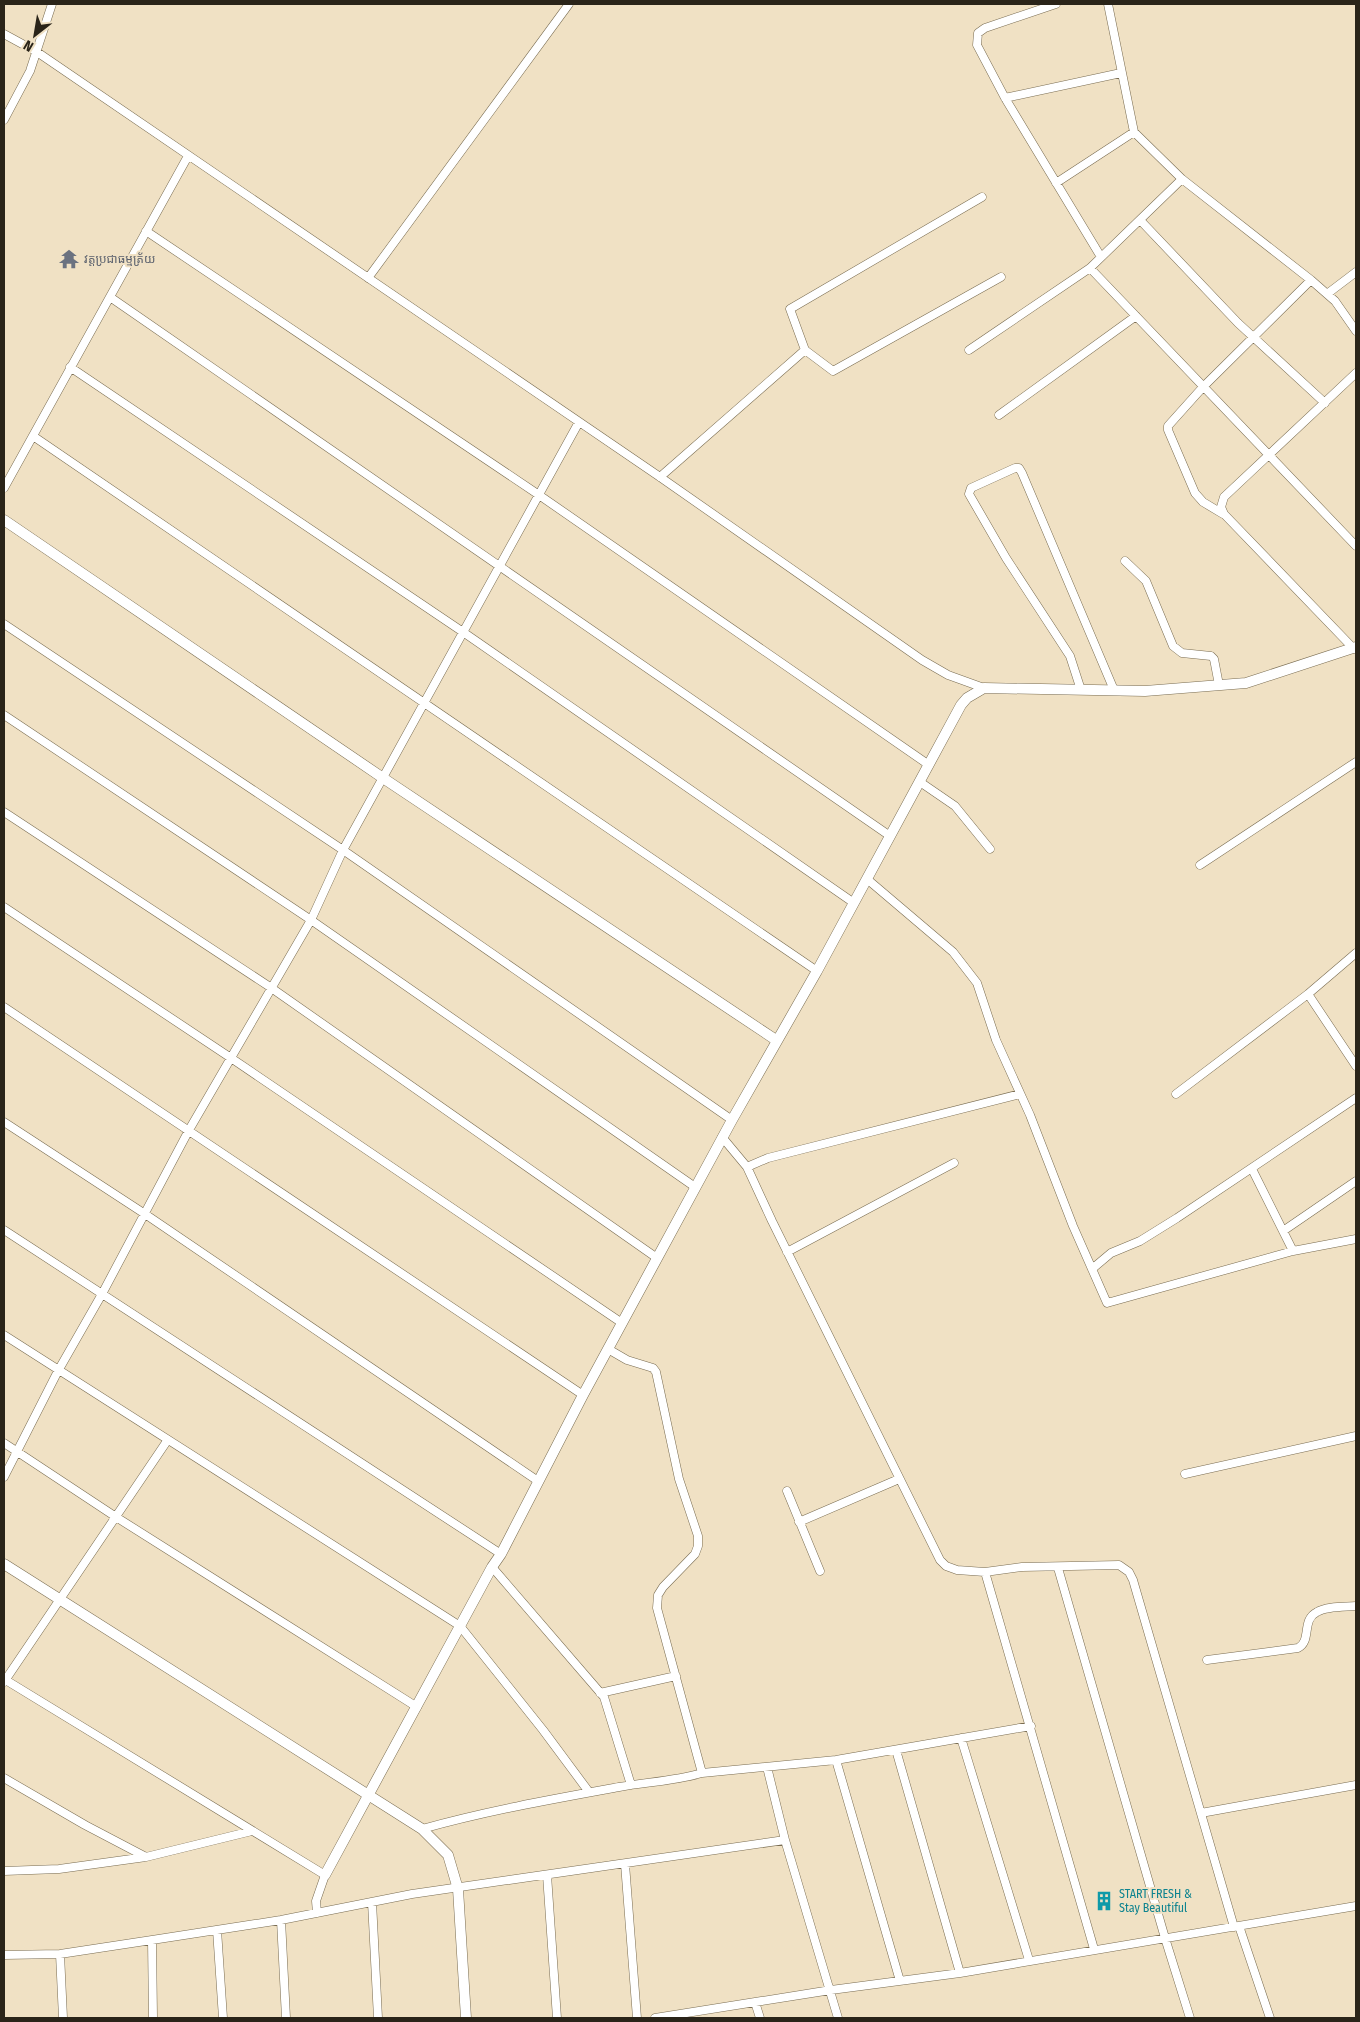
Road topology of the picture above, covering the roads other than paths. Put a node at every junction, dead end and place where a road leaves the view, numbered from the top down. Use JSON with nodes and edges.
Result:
{"nodes":[{"id":1,"x":52,"y":4,"type":"edge"},
{"id":2,"x":569,"y":4,"type":"edge"},
{"id":3,"x":1056,"y":4,"type":"edge"},
{"id":4,"x":1108,"y":4,"type":"edge"},
{"id":5,"x":4,"y":34,"type":"edge"},
{"id":6,"x":37,"y":52,"type":"junction"},
{"id":7,"x":1121,"y":73,"type":"junction"},
{"id":8,"x":1005,"y":98,"type":"junction"},
{"id":9,"x":4,"y":120,"type":"edge"},
{"id":10,"x":1134,"y":132,"type":"junction"},
{"id":11,"x":188,"y":156,"type":"junction"},
{"id":12,"x":1182,"y":179,"type":"junction"},
{"id":13,"x":1056,"y":184,"type":"junction"},
{"id":14,"x":982,"y":197,"type":"dead end"},
{"id":15,"x":1140,"y":220,"type":"junction"},
{"id":16,"x":146,"y":231,"type":"junction"},
{"id":17,"x":1101,"y":257,"type":"junction"},
{"id":18,"x":1090,"y":268,"type":"junction"},
{"id":19,"x":1356,"y":272,"type":"edge"},
{"id":20,"x":1001,"y":277,"type":"dead end"},
{"id":21,"x":368,"y":278,"type":"junction"},
{"id":22,"x":1312,"y":280,"type":"junction"},
{"id":23,"x":1326,"y":294,"type":"junction"},
{"id":24,"x":110,"y":297,"type":"junction"},
{"id":25,"x":1136,"y":316,"type":"junction"},
{"id":26,"x":1356,"y":331,"type":"edge"},
{"id":27,"x":1254,"y":337,"type":"junction"},
{"id":28,"x":805,"y":350,"type":"junction"},
{"id":29,"x":969,"y":350,"type":"dead end"},
{"id":30,"x":70,"y":367,"type":"junction"},
{"id":31,"x":1356,"y":373,"type":"edge"},
{"id":32,"x":1203,"y":387,"type":"junction"},
{"id":33,"x":1325,"y":403,"type":"junction"},
{"id":34,"x":999,"y":415,"type":"dead end"},
{"id":35,"x":578,"y":422,"type":"junction"},
{"id":36,"x":33,"y":436,"type":"junction"},
{"id":37,"x":1270,"y":455,"type":"junction"},
{"id":38,"x":660,"y":477,"type":"junction"},
{"id":39,"x":4,"y":488,"type":"edge"},
{"id":40,"x":539,"y":494,"type":"junction"},
{"id":41,"x":1224,"y":514,"type":"junction"},
{"id":42,"x":4,"y":520,"type":"edge"},
{"id":43,"x":1356,"y":546,"type":"edge"},
{"id":44,"x":1125,"y":561,"type":"dead end"},
{"id":45,"x":500,"y":566,"type":"junction"},
{"id":46,"x":4,"y":624,"type":"edge"},
{"id":47,"x":463,"y":632,"type":"junction"},
{"id":48,"x":1355,"y":648,"type":"edge"},
{"id":49,"x":1219,"y":685,"type":"junction"},
{"id":50,"x":984,"y":688,"type":"junction"},
{"id":51,"x":1081,"y":690,"type":"junction"},
{"id":52,"x":1114,"y":690,"type":"junction"},
{"id":53,"x":425,"y":703,"type":"junction"},
{"id":54,"x":4,"y":715,"type":"edge"},
{"id":55,"x":1356,"y":762,"type":"edge"},
{"id":56,"x":929,"y":765,"type":"junction"},
{"id":57,"x":384,"y":778,"type":"junction"},
{"id":58,"x":920,"y":782,"type":"junction"},
{"id":59,"x":4,"y":812,"type":"edge"},
{"id":60,"x":890,"y":836,"type":"junction"},
{"id":61,"x":990,"y":849,"type":"dead end"},
{"id":62,"x":343,"y":850,"type":"junction"},
{"id":63,"x":1200,"y":865,"type":"dead end"},
{"id":64,"x":867,"y":879,"type":"junction"},
{"id":65,"x":854,"y":903,"type":"junction"},
{"id":66,"x":4,"y":907,"type":"edge"},
{"id":67,"x":311,"y":920,"type":"junction"},
{"id":68,"x":1356,"y":953,"type":"edge"},
{"id":69,"x":817,"y":971,"type":"junction"},
{"id":70,"x":270,"y":987,"type":"junction"},
{"id":71,"x":1308,"y":994,"type":"junction"},
{"id":72,"x":4,"y":1007,"type":"edge"},
{"id":73,"x":776,"y":1040,"type":"junction"},
{"id":74,"x":231,"y":1058,"type":"junction"},
{"id":75,"x":1356,"y":1066,"type":"edge"},
{"id":76,"x":1020,"y":1094,"type":"junction"},
{"id":77,"x":1176,"y":1094,"type":"dead end"},
{"id":78,"x":1356,"y":1098,"type":"edge"},
{"id":79,"x":732,"y":1120,"type":"junction"},
{"id":80,"x":4,"y":1122,"type":"edge"},
{"id":81,"x":190,"y":1130,"type":"junction"},
{"id":82,"x":722,"y":1137,"type":"junction"},
{"id":83,"x":954,"y":1163,"type":"dead end"},
{"id":84,"x":747,"y":1167,"type":"junction"},
{"id":85,"x":1252,"y":1168,"type":"junction"},
{"id":86,"x":1356,"y":1181,"type":"edge"},
{"id":87,"x":695,"y":1187,"type":"junction"},
{"id":88,"x":145,"y":1214,"type":"junction"},
{"id":89,"x":4,"y":1230,"type":"edge"},
{"id":90,"x":1283,"y":1231,"type":"junction"},
{"id":91,"x":1356,"y":1239,"type":"edge"},
{"id":92,"x":1293,"y":1251,"type":"junction"},
{"id":93,"x":787,"y":1252,"type":"junction"},
{"id":94,"x":657,"y":1258,"type":"junction"},
{"id":95,"x":1092,"y":1269,"type":"junction"},
{"id":96,"x":102,"y":1294,"type":"junction"},
{"id":97,"x":622,"y":1323,"type":"junction"},
{"id":98,"x":4,"y":1336,"type":"edge"},
{"id":99,"x":608,"y":1349,"type":"junction"},
{"id":100,"x":58,"y":1371,"type":"junction"},
{"id":101,"x":583,"y":1396,"type":"junction"},
{"id":102,"x":1356,"y":1436,"type":"edge"},
{"id":103,"x":167,"y":1441,"type":"junction"},
{"id":104,"x":4,"y":1443,"type":"edge"},
{"id":105,"x":18,"y":1452,"type":"junction"},
{"id":106,"x":1185,"y":1474,"type":"dead end"},
{"id":107,"x":4,"y":1477,"type":"edge"},
{"id":108,"x":899,"y":1478,"type":"junction"},
{"id":109,"x":538,"y":1481,"type":"junction"},
{"id":110,"x":787,"y":1491,"type":"dead end"},
{"id":111,"x":116,"y":1517,"type":"junction"},
{"id":112,"x":799,"y":1522,"type":"junction"},
{"id":113,"x":501,"y":1554,"type":"junction"},
{"id":114,"x":4,"y":1564,"type":"edge"},
{"id":115,"x":492,"y":1567,"type":"junction"},
{"id":116,"x":1058,"y":1568,"type":"junction"},
{"id":117,"x":820,"y":1571,"type":"dead end"},
{"id":118,"x":985,"y":1572,"type":"junction"},
{"id":119,"x":61,"y":1600,"type":"junction"},
{"id":120,"x":1356,"y":1606,"type":"edge"},
{"id":121,"x":460,"y":1626,"type":"junction"},
{"id":122,"x":1207,"y":1660,"type":"dead end"},
{"id":123,"x":676,"y":1676,"type":"junction"},
{"id":124,"x":4,"y":1680,"type":"edge"},
{"id":125,"x":600,"y":1693,"type":"junction"},
{"id":126,"x":417,"y":1707,"type":"junction"},
{"id":127,"x":1031,"y":1726,"type":"junction"},
{"id":128,"x":961,"y":1738,"type":"junction"},
{"id":129,"x":896,"y":1750,"type":"junction"},
{"id":130,"x":836,"y":1760,"type":"junction"},
{"id":131,"x":767,"y":1767,"type":"junction"},
{"id":132,"x":702,"y":1773,"type":"junction"},
{"id":133,"x":4,"y":1778,"type":"edge"},
{"id":134,"x":631,"y":1785,"type":"junction"},
{"id":135,"x":1356,"y":1785,"type":"edge"},
{"id":136,"x":589,"y":1792,"type":"junction"},
{"id":137,"x":368,"y":1795,"type":"junction"},
{"id":138,"x":1201,"y":1813,"type":"junction"},
{"id":139,"x":422,"y":1830,"type":"junction"},
{"id":140,"x":252,"y":1831,"type":"junction"},
{"id":141,"x":785,"y":1840,"type":"junction"},
{"id":142,"x":146,"y":1857,"type":"junction"},
{"id":143,"x":625,"y":1864,"type":"junction"},
{"id":144,"x":4,"y":1871,"type":"edge"},
{"id":145,"x":325,"y":1875,"type":"junction"},
{"id":146,"x":547,"y":1875,"type":"junction"},
{"id":147,"x":458,"y":1889,"type":"junction"},
{"id":148,"x":372,"y":1902,"type":"junction"},
{"id":149,"x":1356,"y":1908,"type":"edge"},
{"id":150,"x":317,"y":1913,"type":"junction"},
{"id":151,"x":281,"y":1920,"type":"junction"},
{"id":152,"x":1236,"y":1926,"type":"junction"},
{"id":153,"x":217,"y":1930,"type":"junction"},
{"id":154,"x":1165,"y":1938,"type":"junction"},
{"id":155,"x":152,"y":1940,"type":"junction"},
{"id":156,"x":1094,"y":1950,"type":"junction"},
{"id":157,"x":60,"y":1954,"type":"junction"},
{"id":158,"x":4,"y":1955,"type":"edge"},
{"id":159,"x":1029,"y":1960,"type":"junction"},
{"id":160,"x":960,"y":1973,"type":"junction"},
{"id":161,"x":900,"y":1981,"type":"junction"},
{"id":162,"x":830,"y":1990,"type":"junction"},
{"id":163,"x":755,"y":2002,"type":"junction"},
{"id":164,"x":706,"y":2014,"type":"edge"},
{"id":165,"x":63,"y":2018,"type":"edge"},
{"id":166,"x":153,"y":2018,"type":"edge"},
{"id":167,"x":222,"y":2018,"type":"edge"},
{"id":168,"x":286,"y":2018,"type":"edge"},
{"id":169,"x":378,"y":2018,"type":"edge"},
{"id":170,"x":466,"y":2018,"type":"edge"},
{"id":171,"x":557,"y":2018,"type":"edge"},
{"id":172,"x":637,"y":2018,"type":"edge"},
{"id":173,"x":655,"y":2018,"type":"edge"},
{"id":174,"x":760,"y":2018,"type":"edge"},
{"id":175,"x":838,"y":2018,"type":"edge"},
{"id":176,"x":1190,"y":2018,"type":"edge"},
{"id":177,"x":1270,"y":2018,"type":"edge"}],
"edges":[{"from":1,"to":6,"type":"street"},
{"from":2,"to":21,"type":"street"},
{"from":3,"to":8,"type":"street"},
{"from":4,"to":7,"type":"street"},
{"from":5,"to":6,"type":"street"},
{"from":6,"to":9,"type":"street"},
{"from":6,"to":11,"type":"street"},
{"from":7,"to":8,"type":"street"},
{"from":7,"to":10,"type":"street"},
{"from":8,"to":13,"type":"street"},
{"from":10,"to":12,"type":"street"},
{"from":10,"to":13,"type":"street"},
{"from":11,"to":16,"type":"street"},
{"from":11,"to":21,"type":"street"},
{"from":12,"to":15,"type":"street"},
{"from":12,"to":22,"type":"street"},
{"from":13,"to":17,"type":"street"},
{"from":14,"to":28,"type":"street"},
{"from":15,"to":17,"type":"street"},
{"from":15,"to":27,"type":"street"},
{"from":16,"to":24,"type":"street"},
{"from":16,"to":40,"type":"street"},
{"from":17,"to":18,"type":"street"},
{"from":18,"to":25,"type":"street"},
{"from":18,"to":29,"type":"street"},
{"from":19,"to":23,"type":"street"},
{"from":20,"to":28,"type":"street"},
{"from":21,"to":35,"type":"street"},
{"from":22,"to":23,"type":"street"},
{"from":22,"to":27,"type":"street"},
{"from":23,"to":26,"type":"street"},
{"from":24,"to":30,"type":"street"},
{"from":24,"to":45,"type":"street"},
{"from":25,"to":32,"type":"street"},
{"from":25,"to":34,"type":"street"},
{"from":27,"to":32,"type":"street"},
{"from":27,"to":33,"type":"street"},
{"from":28,"to":38,"type":"street"},
{"from":30,"to":36,"type":"street"},
{"from":30,"to":47,"type":"street"},
{"from":31,"to":33,"type":"street"},
{"from":32,"to":37,"type":"street"},
{"from":32,"to":41,"type":"street"},
{"from":33,"to":37,"type":"street"},
{"from":35,"to":38,"type":"street"},
{"from":35,"to":40,"type":"street"},
{"from":36,"to":39,"type":"street"},
{"from":36,"to":53,"type":"street"},
{"from":37,"to":41,"type":"street"},
{"from":37,"to":43,"type":"street"},
{"from":38,"to":50,"type":"street"},
{"from":40,"to":45,"type":"street"},
{"from":40,"to":56,"type":"street"},
{"from":41,"to":48,"type":"street"},
{"from":42,"to":57,"type":"street"},
{"from":44,"to":49,"type":"street"},
{"from":45,"to":47,"type":"street"},
{"from":45,"to":60,"type":"street"},
{"from":46,"to":62,"type":"street"},
{"from":47,"to":53,"type":"street"},
{"from":47,"to":65,"type":"street"},
{"from":48,"to":49,"type":"street"},
{"from":49,"to":52,"type":"street"},
{"from":50,"to":51,"type":"street"},
{"from":50,"to":56,"type":"street"},
{"from":51,"to":52,"type":"street"},
{"from":51,"to":52,"type":"street"},
{"from":53,"to":57,"type":"street"},
{"from":53,"to":69,"type":"street"},
{"from":54,"to":67,"type":"street"},
{"from":55,"to":63,"type":"street"},
{"from":56,"to":58,"type":"street"},
{"from":57,"to":62,"type":"street"},
{"from":57,"to":73,"type":"street"},
{"from":58,"to":60,"type":"street"},
{"from":58,"to":61,"type":"street"},
{"from":59,"to":70,"type":"street"},
{"from":60,"to":64,"type":"street"},
{"from":62,"to":67,"type":"street"},
{"from":62,"to":79,"type":"street"},
{"from":64,"to":65,"type":"street"},
{"from":64,"to":76,"type":"street"},
{"from":65,"to":69,"type":"street"},
{"from":66,"to":74,"type":"street"},
{"from":67,"to":70,"type":"street"},
{"from":67,"to":87,"type":"street"},
{"from":68,"to":71,"type":"street"},
{"from":69,"to":73,"type":"street"},
{"from":70,"to":74,"type":"street"},
{"from":70,"to":94,"type":"street"},
{"from":71,"to":75,"type":"street"},
{"from":71,"to":77,"type":"street"},
{"from":72,"to":81,"type":"street"},
{"from":73,"to":79,"type":"street"},
{"from":74,"to":81,"type":"street"},
{"from":74,"to":97,"type":"street"},
{"from":76,"to":84,"type":"street"},
{"from":76,"to":95,"type":"street"},
{"from":78,"to":85,"type":"street"},
{"from":79,"to":82,"type":"street"},
{"from":80,"to":88,"type":"street"},
{"from":81,"to":88,"type":"street"},
{"from":81,"to":101,"type":"street"},
{"from":82,"to":84,"type":"street"},
{"from":82,"to":87,"type":"street"},
{"from":83,"to":93,"type":"street"},
{"from":84,"to":93,"type":"street"},
{"from":85,"to":90,"type":"street"},
{"from":85,"to":95,"type":"street"},
{"from":86,"to":90,"type":"street"},
{"from":87,"to":94,"type":"street"},
{"from":88,"to":96,"type":"street"},
{"from":88,"to":109,"type":"street"},
{"from":89,"to":96,"type":"street"},
{"from":90,"to":92,"type":"street"},
{"from":91,"to":92,"type":"street"},
{"from":92,"to":95,"type":"street"},
{"from":93,"to":108,"type":"street"},
{"from":94,"to":97,"type":"street"},
{"from":96,"to":100,"type":"street"},
{"from":96,"to":113,"type":"street"},
{"from":97,"to":99,"type":"street"},
{"from":98,"to":100,"type":"street"},
{"from":99,"to":101,"type":"street"},
{"from":99,"to":123,"type":"street"},
{"from":100,"to":103,"type":"street"},
{"from":100,"to":105,"type":"street"},
{"from":101,"to":109,"type":"street"},
{"from":102,"to":106,"type":"street"},
{"from":103,"to":111,"type":"street"},
{"from":103,"to":121,"type":"street"},
{"from":104,"to":105,"type":"street"},
{"from":105,"to":107,"type":"street"},
{"from":105,"to":111,"type":"street"},
{"from":108,"to":112,"type":"street"},
{"from":108,"to":118,"type":"street"},
{"from":109,"to":113,"type":"street"},
{"from":110,"to":112,"type":"street"},
{"from":111,"to":119,"type":"street"},
{"from":111,"to":126,"type":"street"},
{"from":112,"to":117,"type":"street"},
{"from":113,"to":115,"type":"street"},
{"from":114,"to":119,"type":"street"},
{"from":115,"to":121,"type":"street"},
{"from":115,"to":125,"type":"street"},
{"from":116,"to":118,"type":"street"},
{"from":116,"to":138,"type":"street"},
{"from":116,"to":154,"type":"street"},
{"from":118,"to":127,"type":"street"},
{"from":119,"to":124,"type":"street"},
{"from":119,"to":137,"type":"street"},
{"from":120,"to":122,"type":"street"},
{"from":121,"to":126,"type":"street"},
{"from":121,"to":136,"type":"street"},
{"from":123,"to":125,"type":"street"},
{"from":123,"to":132,"type":"street"},
{"from":124,"to":140,"type":"street"},
{"from":125,"to":134,"type":"street"},
{"from":126,"to":137,"type":"street"},
{"from":127,"to":128,"type":"street"},
{"from":127,"to":156,"type":"street"},
{"from":128,"to":129,"type":"street"},
{"from":128,"to":159,"type":"street"},
{"from":129,"to":130,"type":"street"},
{"from":129,"to":160,"type":"street"},
{"from":130,"to":131,"type":"street"},
{"from":130,"to":161,"type":"street"},
{"from":131,"to":132,"type":"street"},
{"from":131,"to":141,"type":"street"},
{"from":132,"to":134,"type":"street"},
{"from":133,"to":142,"type":"street"},
{"from":134,"to":136,"type":"street"},
{"from":135,"to":138,"type":"street"},
{"from":136,"to":139,"type":"street"},
{"from":137,"to":139,"type":"street"},
{"from":137,"to":145,"type":"street"},
{"from":138,"to":152,"type":"street"},
{"from":139,"to":147,"type":"street"},
{"from":140,"to":142,"type":"street"},
{"from":140,"to":145,"type":"street"},
{"from":141,"to":143,"type":"street"},
{"from":141,"to":162,"type":"street"},
{"from":142,"to":144,"type":"street"},
{"from":143,"to":146,"type":"street"},
{"from":143,"to":172,"type":"street"},
{"from":145,"to":150,"type":"street"},
{"from":146,"to":147,"type":"street"},
{"from":146,"to":171,"type":"street"},
{"from":147,"to":148,"type":"street"},
{"from":147,"to":170,"type":"street"},
{"from":148,"to":150,"type":"street"},
{"from":148,"to":169,"type":"street"},
{"from":149,"to":152,"type":"street"},
{"from":150,"to":151,"type":"street"},
{"from":151,"to":153,"type":"street"},
{"from":151,"to":168,"type":"street"},
{"from":152,"to":154,"type":"street"},
{"from":152,"to":177,"type":"street"},
{"from":153,"to":155,"type":"street"},
{"from":153,"to":167,"type":"street"},
{"from":154,"to":156,"type":"street"},
{"from":154,"to":176,"type":"street"},
{"from":155,"to":157,"type":"street"},
{"from":155,"to":166,"type":"street"},
{"from":156,"to":159,"type":"street"},
{"from":157,"to":158,"type":"street"},
{"from":157,"to":165,"type":"street"},
{"from":159,"to":160,"type":"street"},
{"from":160,"to":161,"type":"street"},
{"from":161,"to":162,"type":"street"},
{"from":162,"to":163,"type":"street"},
{"from":162,"to":175,"type":"street"},
{"from":163,"to":164,"type":"street"},
{"from":163,"to":174,"type":"street"},
{"from":164,"to":173,"type":"street"}]}
